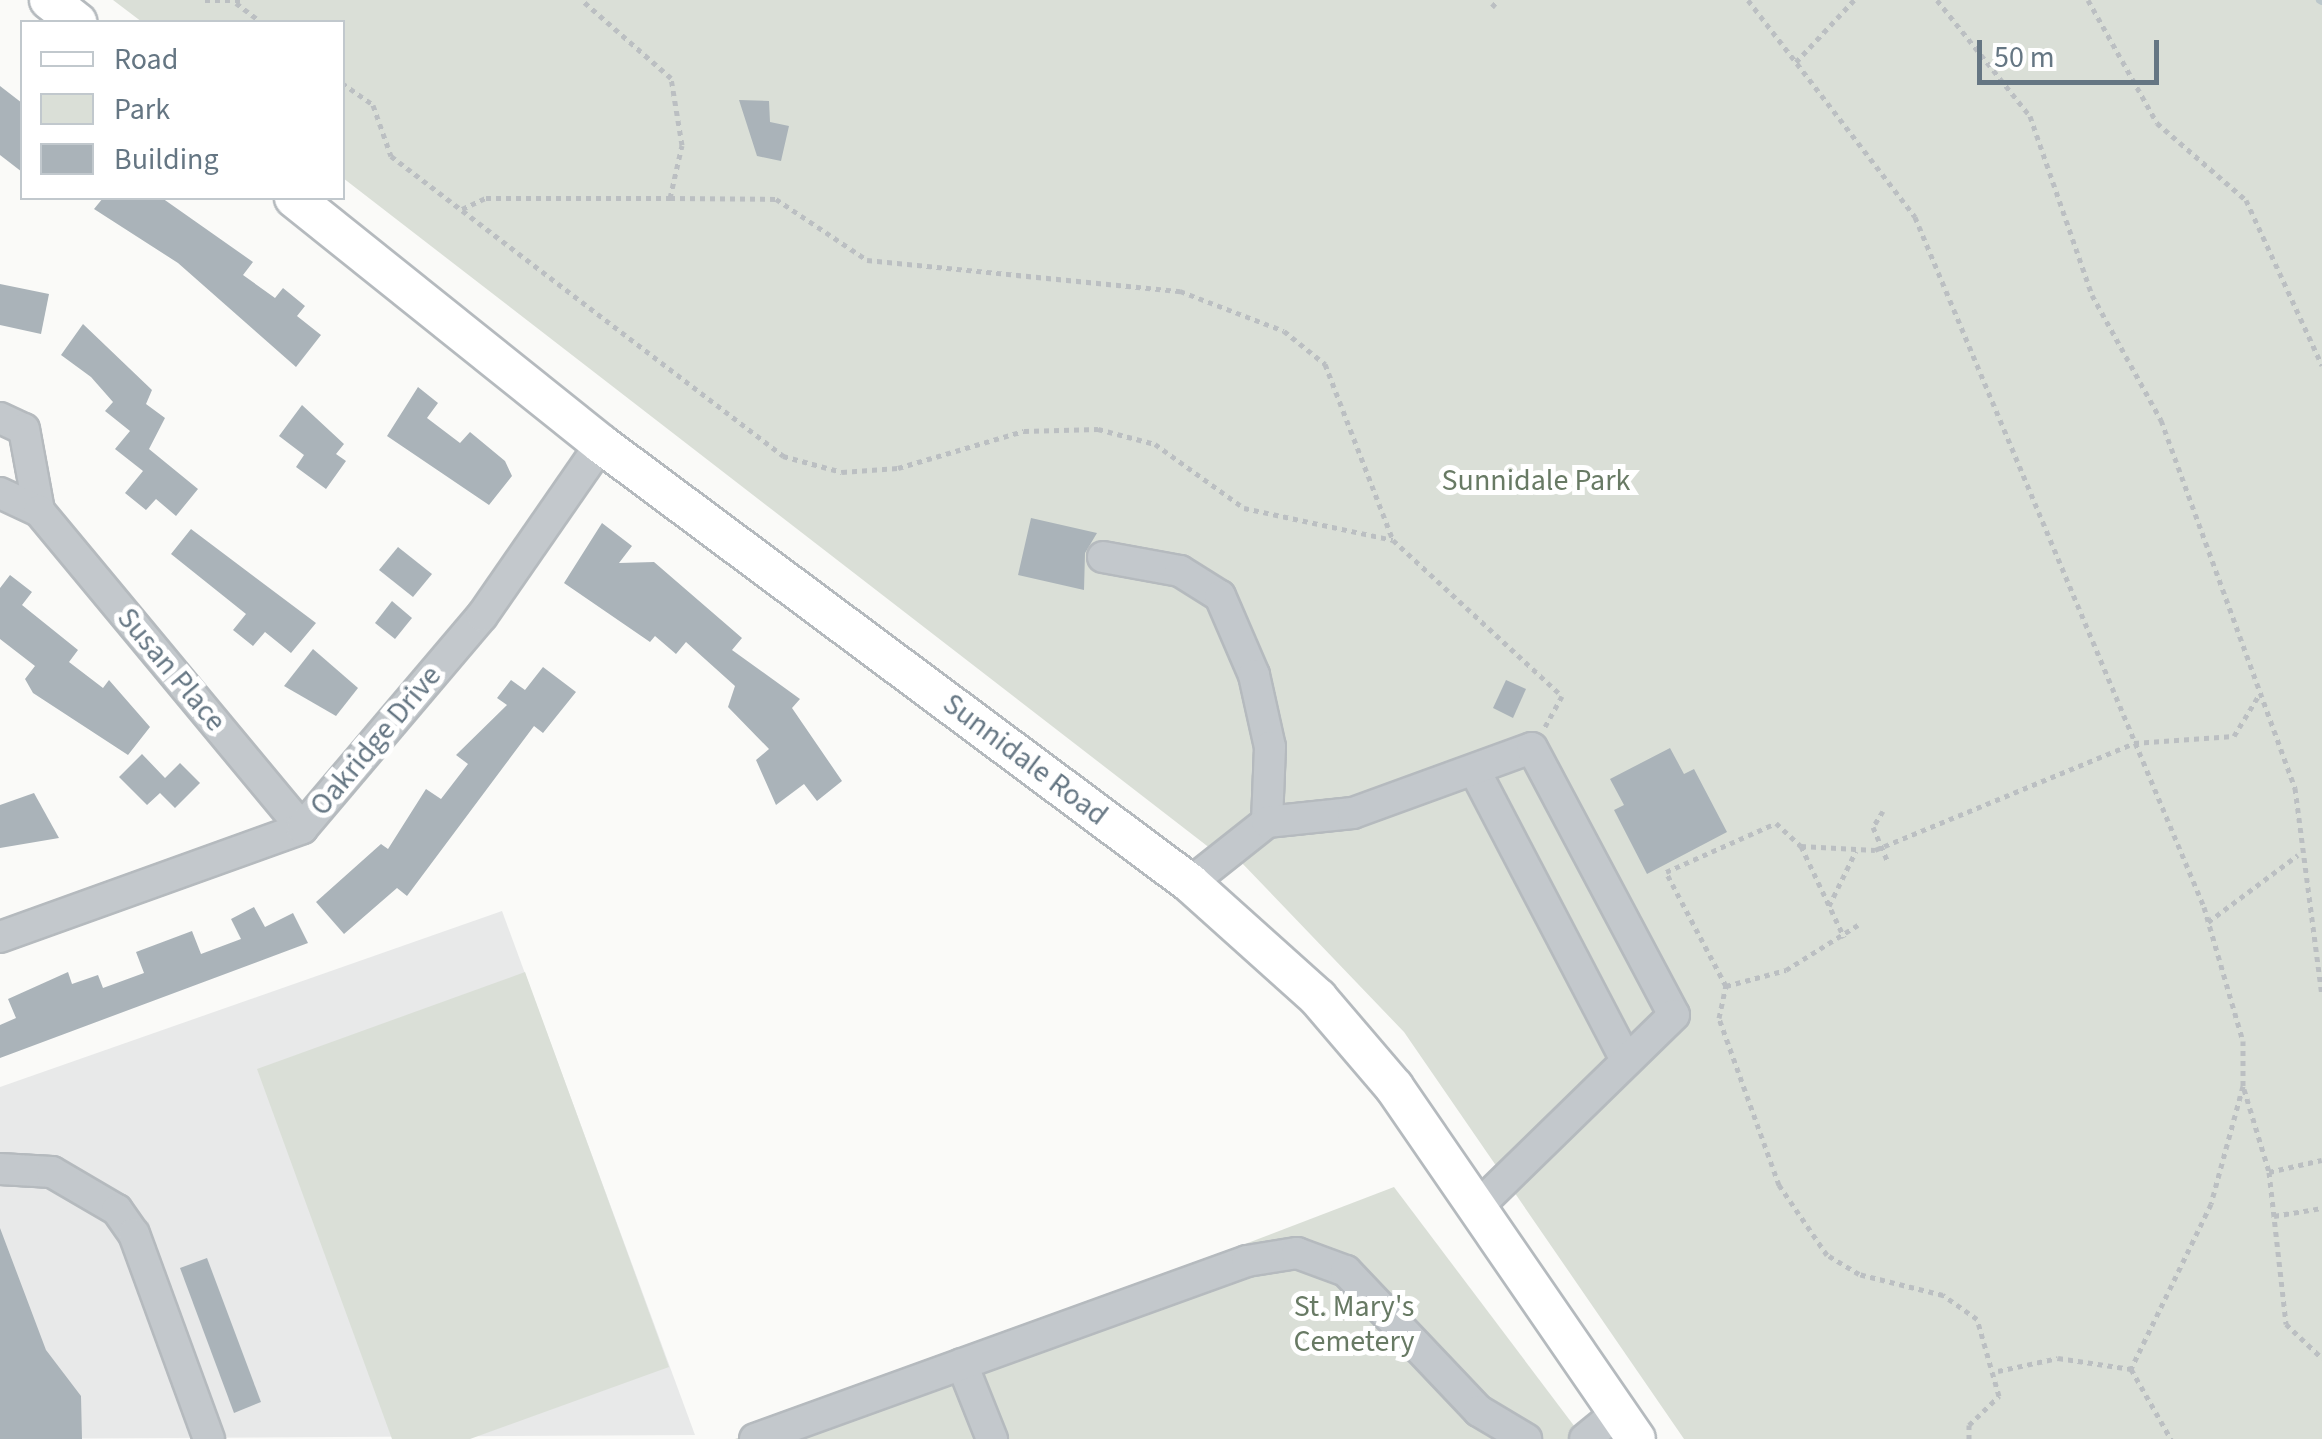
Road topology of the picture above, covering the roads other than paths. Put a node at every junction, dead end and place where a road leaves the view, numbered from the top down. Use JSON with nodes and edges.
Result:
{"nodes":[{"id":1,"x":49,"y":0,"type":"edge"},
{"id":2,"x":74,"y":20,"type":"edge"},
{"id":3,"x":297,"y":200,"type":"edge"},
{"id":4,"x":0,"y":418,"type":"edge"},
{"id":5,"x":602,"y":444,"type":"junction"},
{"id":6,"x":0,"y":493,"type":"edge"},
{"id":7,"x":39,"y":511,"type":"junction"},
{"id":8,"x":1103,"y":556,"type":"dead end"},
{"id":9,"x":1476,"y":773,"type":"junction"},
{"id":10,"x":1266,"y":822,"type":"junction"},
{"id":11,"x":302,"y":828,"type":"junction"},
{"id":12,"x":1190,"y":882,"type":"junction"},
{"id":13,"x":0,"y":936,"type":"edge"},
{"id":14,"x":1626,"y":1060,"type":"junction"},
{"id":15,"x":0,"y":1169,"type":"edge"},
{"id":16,"x":1478,"y":1207,"type":"junction"},
{"id":17,"x":962,"y":1364,"type":"junction"},
{"id":18,"x":1627,"y":1426,"type":"edge"},
{"id":19,"x":209,"y":1439,"type":"edge"},
{"id":20,"x":755,"y":1439,"type":"edge"},
{"id":21,"x":992,"y":1439,"type":"edge"},
{"id":22,"x":1526,"y":1439,"type":"edge"},
{"id":23,"x":1585,"y":1439,"type":"edge"}],
"edges":[{"from":1,"to":2,"type":"main road"},
{"from":3,"to":5,"type":"main road","name":"Sunnidale Road"},
{"from":4,"to":7,"type":"street","name":"Susan Place"},
{"from":5,"to":11,"type":"street","name":"Oakridge Drive"},
{"from":5,"to":12,"type":"main road","name":"Sunnidale Road"},
{"from":6,"to":7,"type":"street","name":"Susan Place"},
{"from":7,"to":11,"type":"street","name":"Susan Place"},
{"from":8,"to":10,"type":"street"},
{"from":9,"to":10,"type":"street"},
{"from":9,"to":14,"type":"street"},
{"from":9,"to":14,"type":"street"},
{"from":10,"to":12,"type":"street"},
{"from":11,"to":13,"type":"street","name":"Oakridge Drive"},
{"from":12,"to":16,"type":"main road","name":"Sunnidale Road"},
{"from":14,"to":16,"type":"street"},
{"from":15,"to":19,"type":"street"},
{"from":16,"to":18,"type":"main road","name":"Sunnidale Road"},
{"from":17,"to":20,"type":"street"},
{"from":17,"to":21,"type":"street"},
{"from":17,"to":22,"type":"street"},
{"from":18,"to":23,"type":"street"}]}
